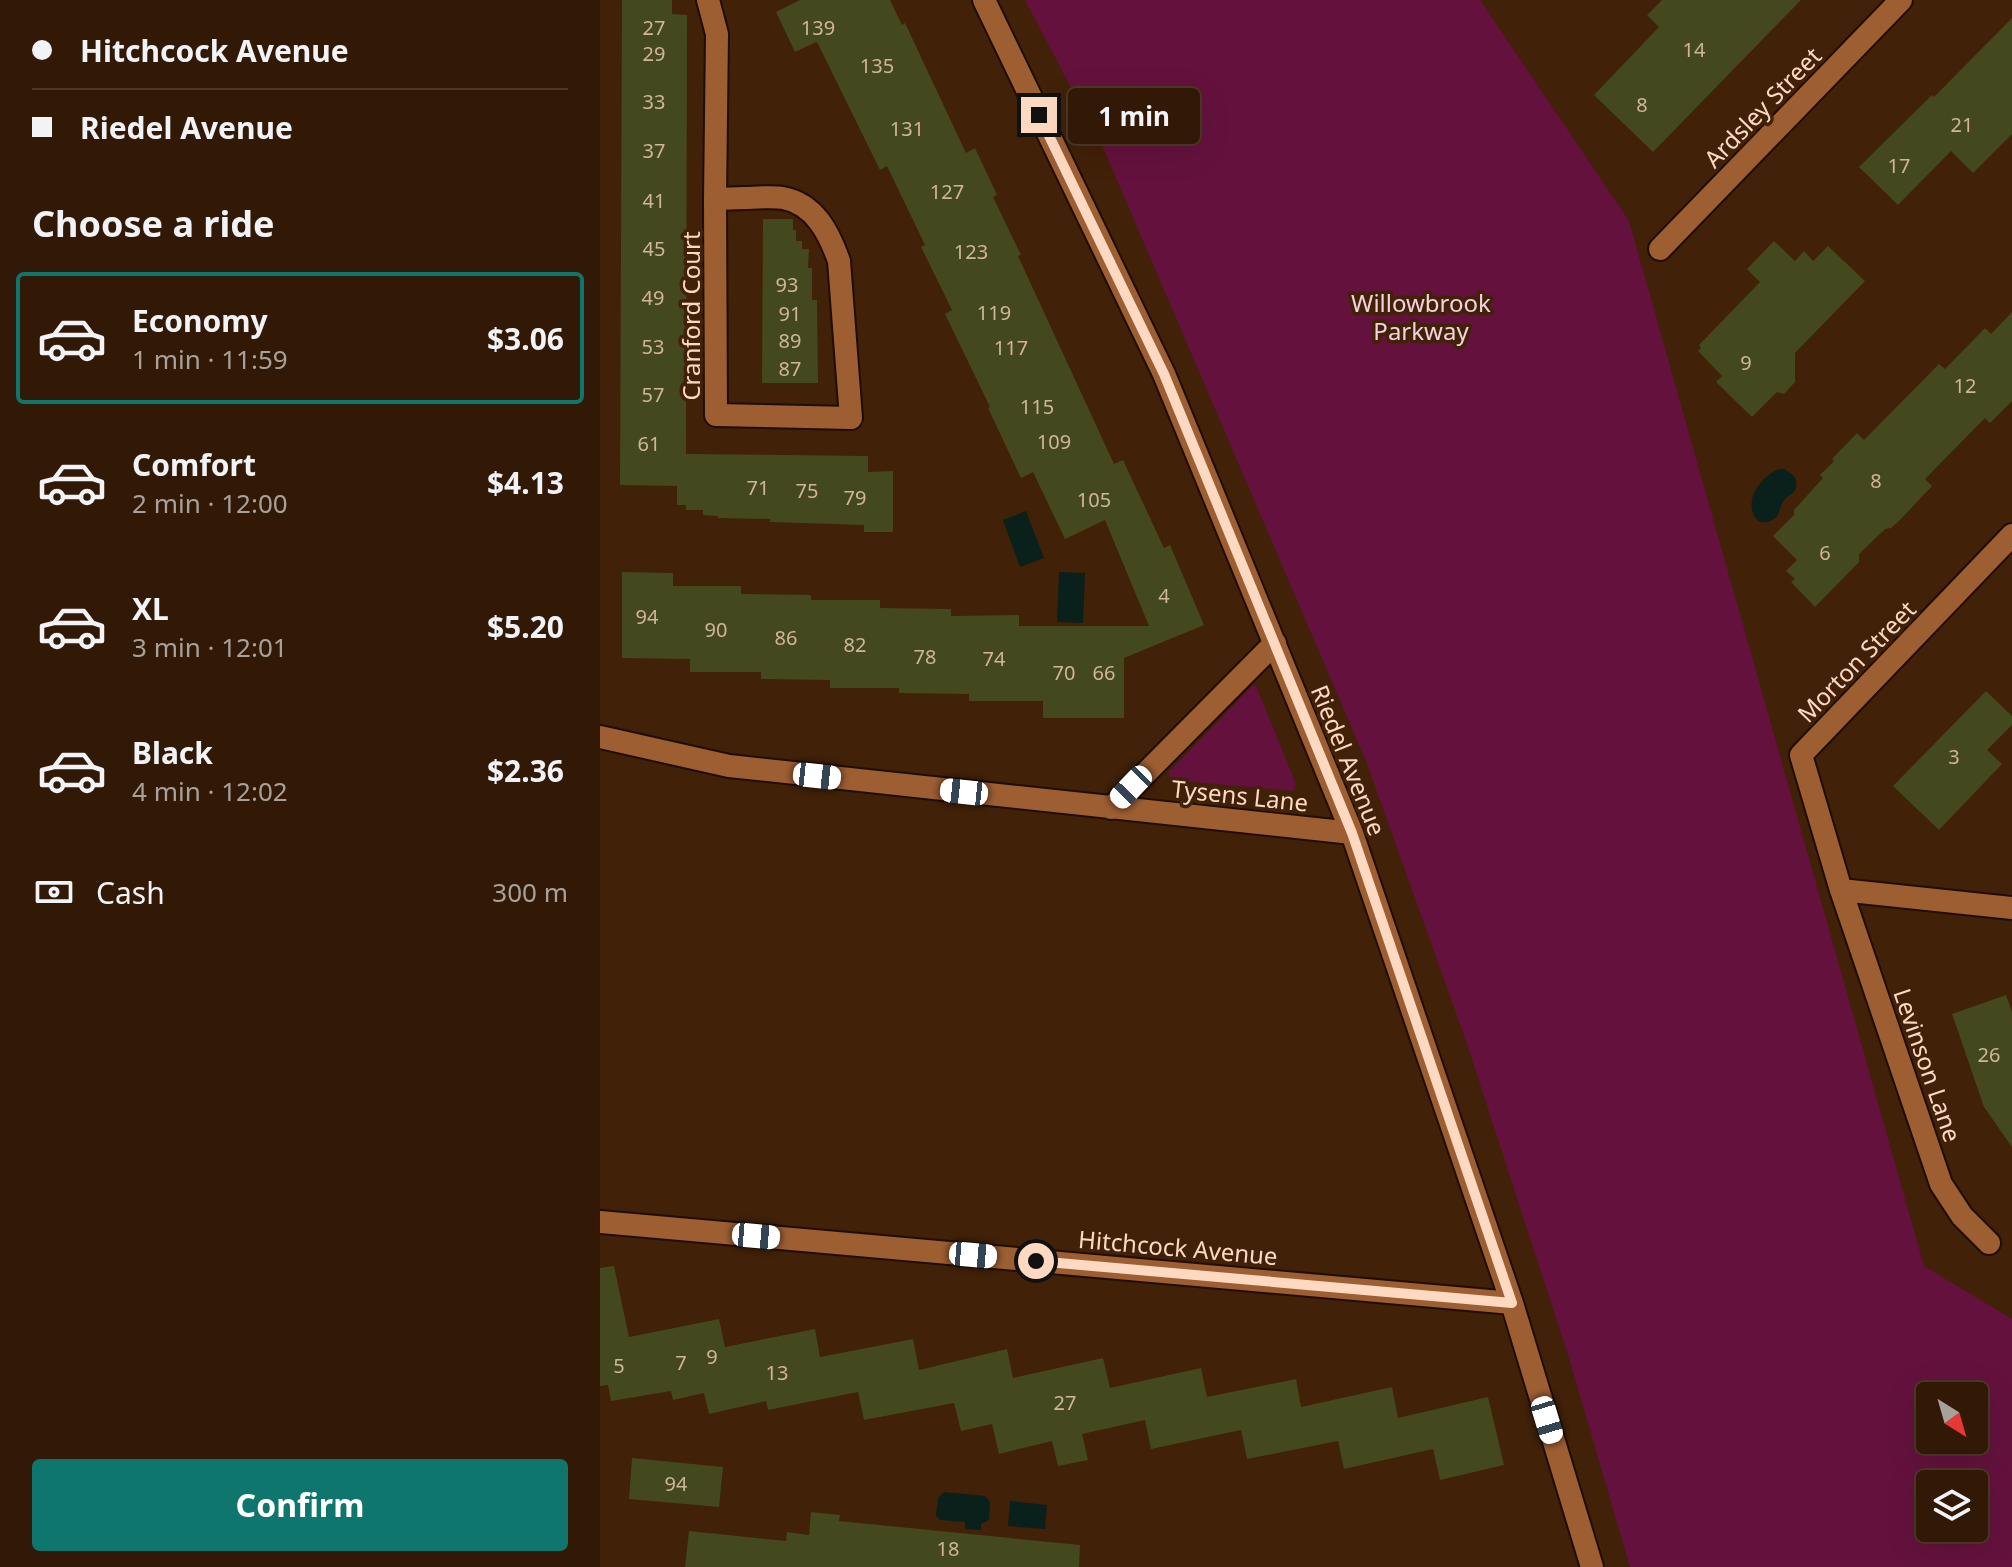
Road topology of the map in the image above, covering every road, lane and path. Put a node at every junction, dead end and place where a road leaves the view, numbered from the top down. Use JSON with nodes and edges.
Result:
{"nodes":[{"id":1,"x":708,"y":0,"type":"edge"},
{"id":2,"x":984,"y":0,"type":"edge"},
{"id":3,"x":1901,"y":0,"type":"edge"},
{"id":4,"x":715,"y":199,"type":"junction"},
{"id":5,"x":1660,"y":249,"type":"dead end"},
{"id":6,"x":2012,"y":535,"type":"edge"},
{"id":7,"x":1275,"y":643,"type":"junction"},
{"id":8,"x":600,"y":737,"type":"edge"},
{"id":9,"x":1111,"y":808,"type":"junction"},
{"id":10,"x":1352,"y":833,"type":"junction"},
{"id":11,"x":1841,"y":890,"type":"junction"},
{"id":12,"x":2012,"y":908,"type":"edge"},
{"id":13,"x":600,"y":1222,"type":"edge"},
{"id":14,"x":1989,"y":1243,"type":"dead end"},
{"id":15,"x":1512,"y":1303,"type":"junction"},
{"id":16,"x":1592,"y":1567,"type":"edge"}],
"edges":[{"from":1,"to":4,"type":"street","name":"Cranford Court"},
{"from":2,"to":7,"type":"street","name":"Riedel Avenue"},
{"from":3,"to":5,"type":"street","name":"Ardsley Street"},
{"from":4,"to":4,"type":"street","name":"Cranford Court"},
{"from":6,"to":11,"type":"street","name":"Morton Street"},
{"from":7,"to":9,"type":"street"},
{"from":7,"to":10,"type":"street","name":"Riedel Avenue"},
{"from":8,"to":9,"type":"street","name":"Tysens Lane"},
{"from":9,"to":10,"type":"street","name":"Tysens Lane"},
{"from":10,"to":15,"type":"street","name":"Riedel Avenue"},
{"from":11,"to":12,"type":"street"},
{"from":11,"to":14,"type":"street","name":"Levinson Lane"},
{"from":13,"to":15,"type":"street","name":"Hitchcock Avenue"},
{"from":15,"to":16,"type":"street","name":"Riedel Avenue"}]}
